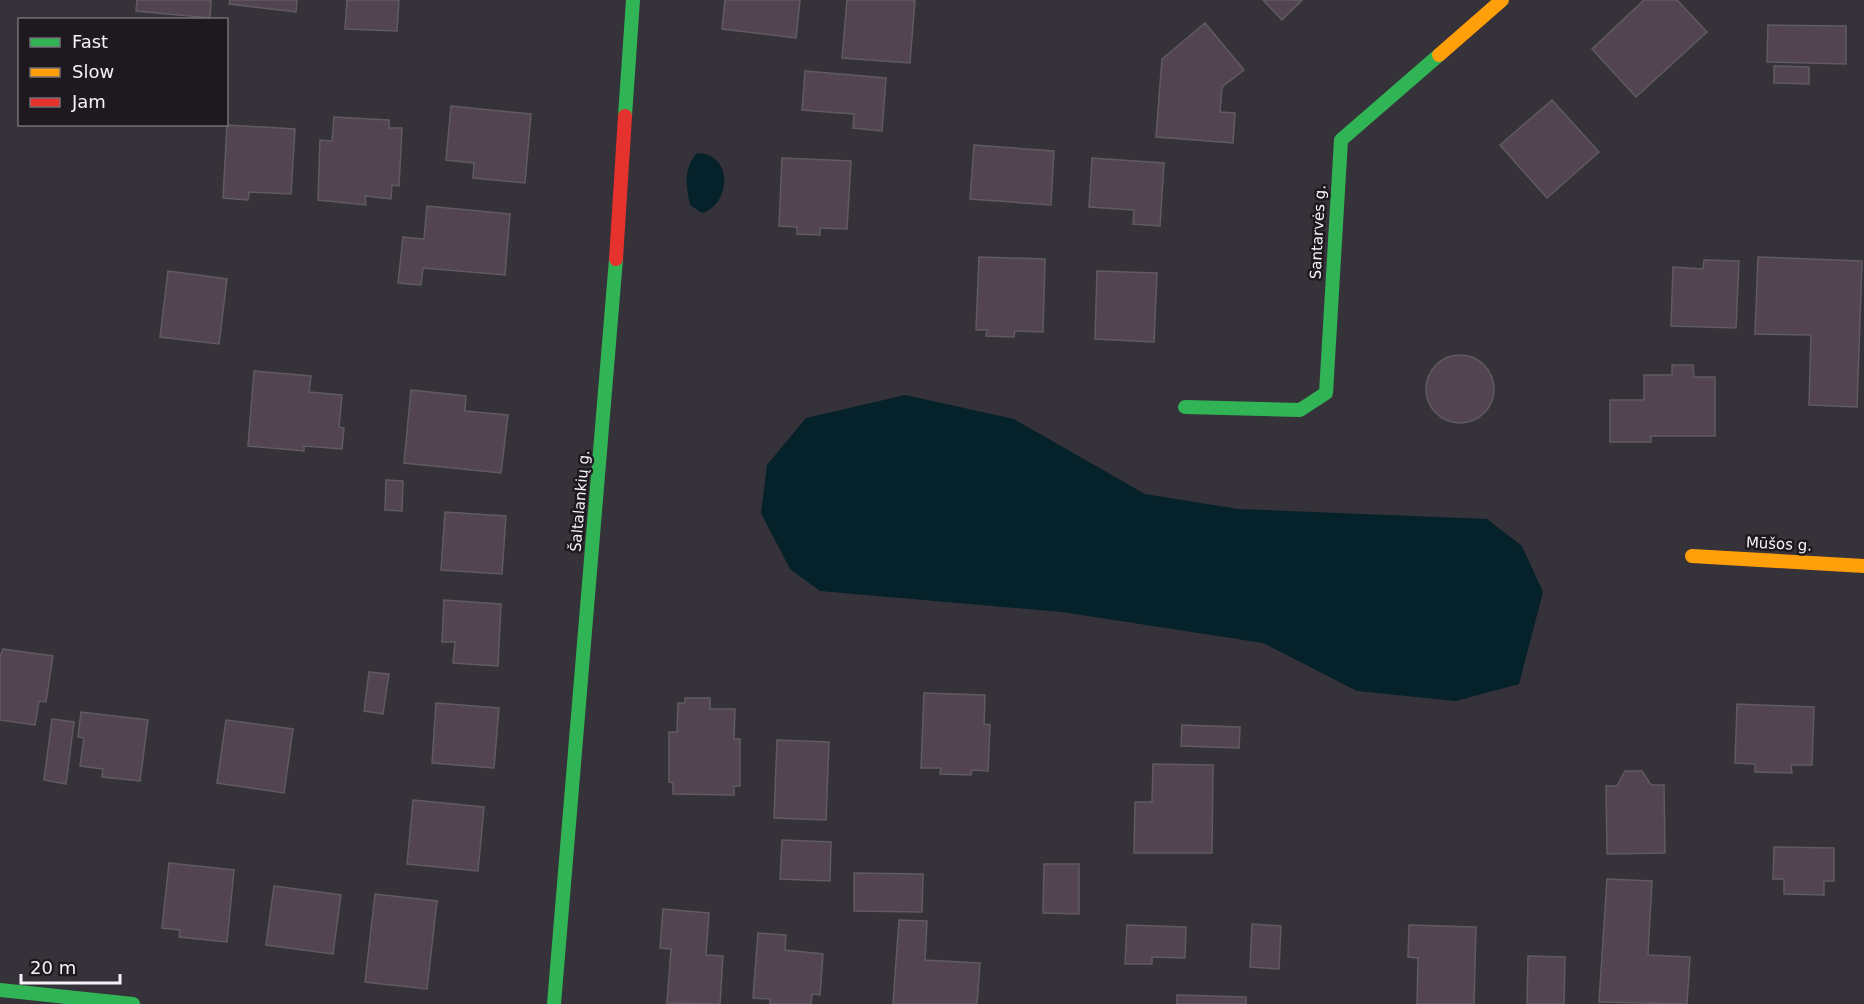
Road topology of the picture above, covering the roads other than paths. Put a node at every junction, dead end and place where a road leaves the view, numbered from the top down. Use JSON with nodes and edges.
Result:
{"nodes":[{"id":1,"x":633,"y":0,"type":"edge"},
{"id":2,"x":1502,"y":0,"type":"edge"},
{"id":3,"x":1185,"y":406,"type":"dead end"},
{"id":4,"x":1692,"y":556,"type":"dead end"},
{"id":5,"x":1864,"y":566,"type":"edge"},
{"id":6,"x":0,"y":990,"type":"edge"},
{"id":7,"x":133,"y":1004,"type":"edge"},
{"id":8,"x":554,"y":1004,"type":"edge"}],
"edges":[{"from":1,"to":8,"type":"street","name":"Šaltalankių g."},
{"from":2,"to":3,"type":"street","name":"Santarvės g."},
{"from":4,"to":5,"type":"street","name":"Mūšos g."},
{"from":6,"to":7,"type":"street"}]}
